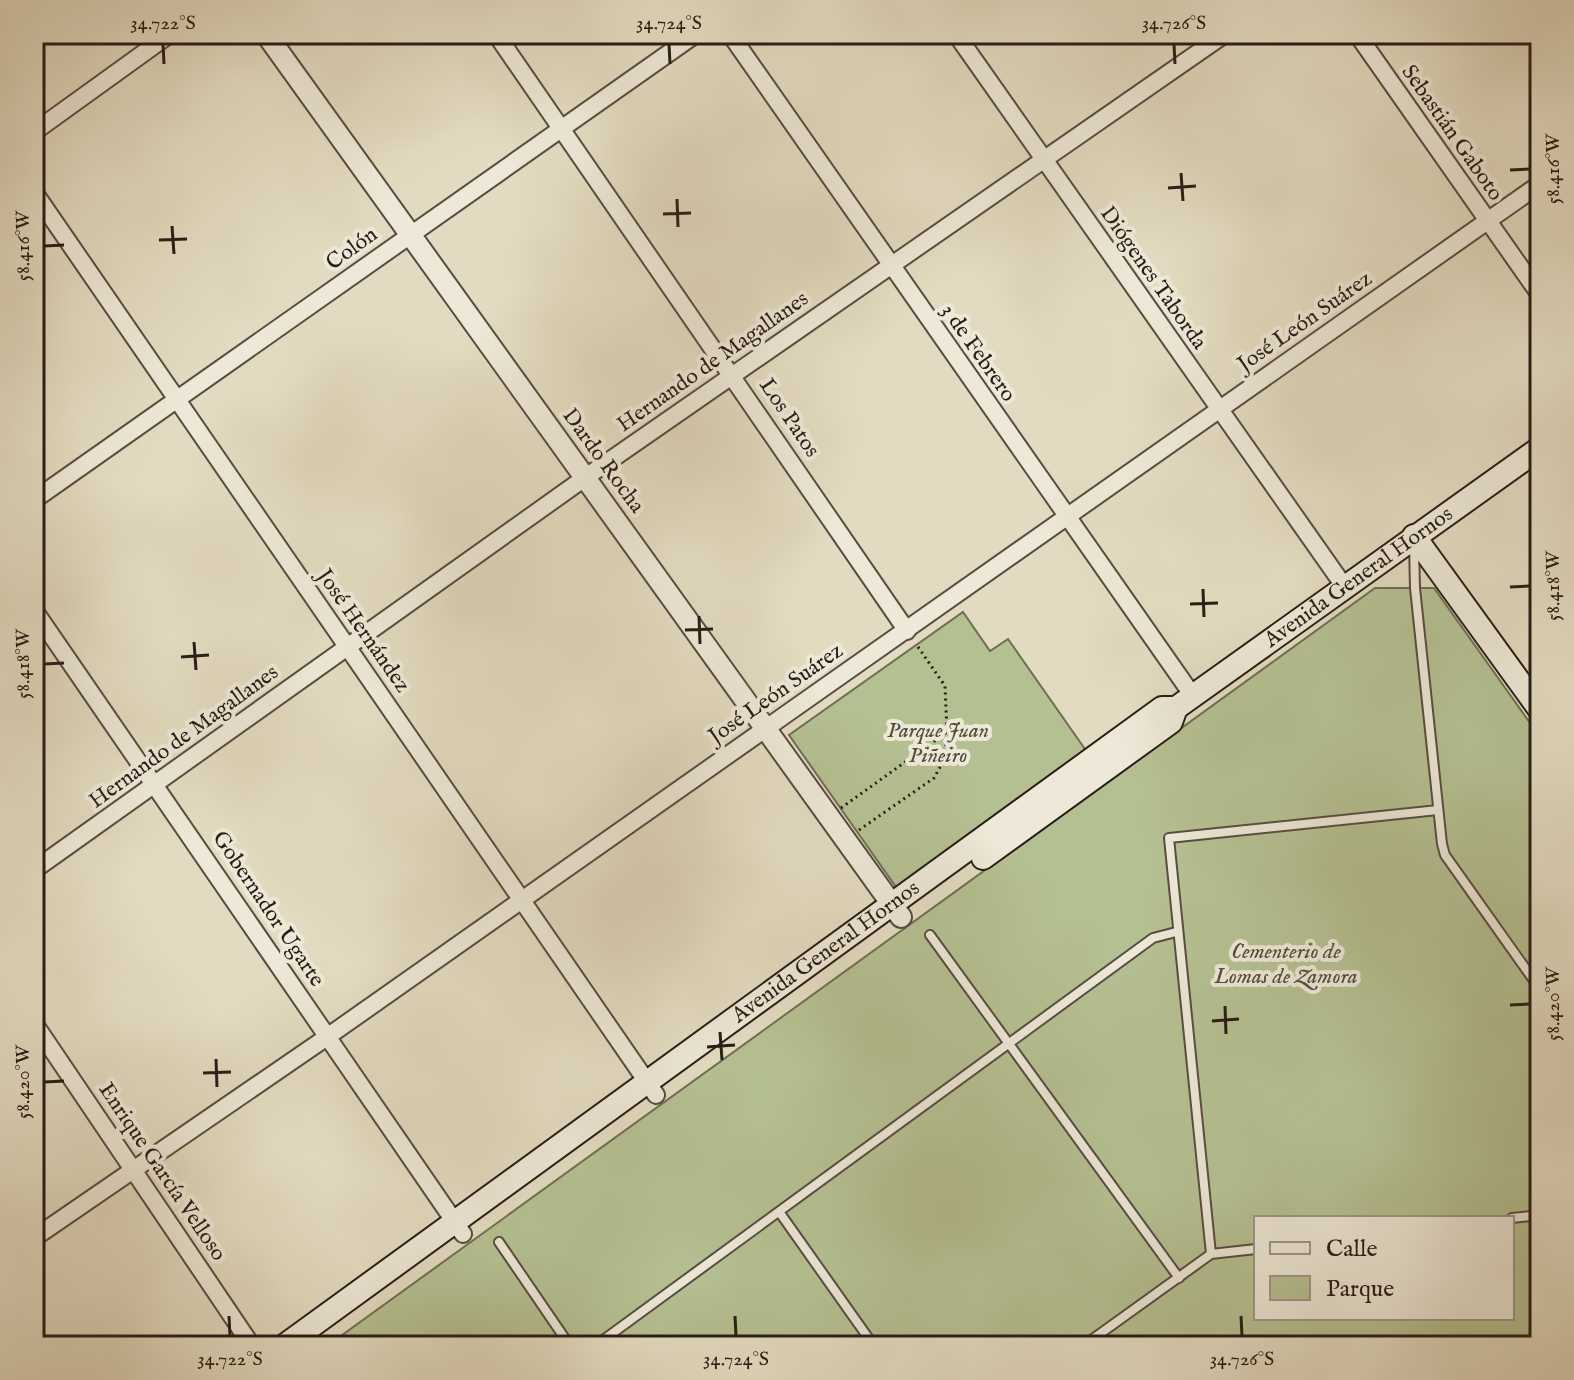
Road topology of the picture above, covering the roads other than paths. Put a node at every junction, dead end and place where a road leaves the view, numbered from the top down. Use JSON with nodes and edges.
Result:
{"nodes":[{"id":1,"x":170,"y":34,"type":"edge"},
{"id":2,"x":266,"y":34,"type":"edge"},
{"id":3,"x":496,"y":34,"type":"edge"},
{"id":4,"x":696,"y":34,"type":"edge"},
{"id":5,"x":730,"y":34,"type":"edge"},
{"id":6,"x":956,"y":34,"type":"edge"},
{"id":7,"x":1225,"y":34,"type":"edge"},
{"id":8,"x":1357,"y":34,"type":"edge"},
{"id":9,"x":561,"y":129,"type":"junction"},
{"id":10,"x":34,"y":132,"type":"edge"},
{"id":11,"x":1043,"y":159,"type":"junction"},
{"id":12,"x":1540,"y":184,"type":"edge"},
{"id":13,"x":34,"y":192,"type":"edge"},
{"id":14,"x":1486,"y":221,"type":"junction"},
{"id":15,"x":408,"y":236,"type":"junction"},
{"id":16,"x":890,"y":264,"type":"junction"},
{"id":17,"x":1540,"y":295,"type":"edge"},
{"id":18,"x":733,"y":375,"type":"junction"},
{"id":19,"x":177,"y":401,"type":"junction"},
{"id":20,"x":1218,"y":410,"type":"junction"},
{"id":21,"x":1540,"y":448,"type":"edge"},
{"id":22,"x":586,"y":477,"type":"junction"},
{"id":23,"x":34,"y":500,"type":"edge"},
{"id":24,"x":1065,"y":517,"type":"junction"},
{"id":25,"x":1414,"y":536,"type":"junction"},
{"id":26,"x":1344,"y":586,"type":"junction"},
{"id":27,"x":34,"y":610,"type":"edge"},
{"id":28,"x":907,"y":631,"type":"junction"},
{"id":29,"x":347,"y":647,"type":"junction"},
{"id":30,"x":1185,"y":702,"type":"junction"},
{"id":31,"x":1540,"y":710,"type":"edge"},
{"id":32,"x":765,"y":728,"type":"junction"},
{"id":33,"x":157,"y":785,"type":"junction"},
{"id":34,"x":1438,"y":810,"type":"junction"},
{"id":35,"x":34,"y":870,"type":"edge"},
{"id":36,"x":520,"y":899,"type":"junction"},
{"id":37,"x":897,"y":911,"type":"junction"},
{"id":38,"x":1176,"y":932,"type":"junction"},
{"id":39,"x":930,"y":935,"type":"dead end"},
{"id":40,"x":1540,"y":989,"type":"edge"},
{"id":41,"x":34,"y":1023,"type":"edge"},
{"id":42,"x":327,"y":1037,"type":"junction"},
{"id":43,"x":1011,"y":1044,"type":"junction"},
{"id":44,"x":652,"y":1090,"type":"junction"},
{"id":45,"x":135,"y":1168,"type":"junction"},
{"id":46,"x":780,"y":1213,"type":"junction"},
{"id":47,"x":1540,"y":1215,"type":"edge"},
{"id":48,"x":1514,"y":1218,"type":"edge"},
{"id":49,"x":459,"y":1228,"type":"junction"},
{"id":50,"x":34,"y":1238,"type":"edge"},
{"id":51,"x":499,"y":1242,"type":"dead end"},
{"id":52,"x":1254,"y":1249,"type":"edge"},
{"id":53,"x":1211,"y":1254,"type":"junction"},
{"id":54,"x":1179,"y":1278,"type":"junction"},
{"id":55,"x":252,"y":1346,"type":"edge"},
{"id":56,"x":284,"y":1346,"type":"edge"},
{"id":57,"x":308,"y":1346,"type":"edge"},
{"id":58,"x":570,"y":1346,"type":"edge"},
{"id":59,"x":595,"y":1346,"type":"edge"},
{"id":60,"x":874,"y":1346,"type":"edge"},
{"id":61,"x":1083,"y":1346,"type":"edge"}],
"edges":[{"from":1,"to":10,"type":"street"},
{"from":2,"to":15,"type":"street","name":"Dardo Rocha"},
{"from":3,"to":9,"type":"street","name":"Los Patos"},
{"from":4,"to":9,"type":"street","name":"Colón"},
{"from":5,"to":16,"type":"street","name":"3 de Febrero"},
{"from":6,"to":11,"type":"street","name":"Diógenes Taborda"},
{"from":7,"to":11,"type":"street","name":"Hernando de Magallanes"},
{"from":8,"to":14,"type":"street","name":"Sebastián Gaboto"},
{"from":9,"to":15,"type":"street","name":"Colón"},
{"from":9,"to":18,"type":"street","name":"Los Patos"},
{"from":11,"to":16,"type":"street","name":"Hernando de Magallanes"},
{"from":11,"to":20,"type":"street","name":"Diógenes Taborda"},
{"from":12,"to":14,"type":"street","name":"José León Suárez"},
{"from":13,"to":19,"type":"street","name":"José Hernández"},
{"from":14,"to":17,"type":"street","name":"Sebastián Gaboto"},
{"from":14,"to":20,"type":"street","name":"José León Suárez"},
{"from":15,"to":19,"type":"street","name":"Colón"},
{"from":15,"to":22,"type":"street","name":"Dardo Rocha"},
{"from":16,"to":18,"type":"street","name":"Hernando de Magallanes"},
{"from":16,"to":24,"type":"street","name":"3 de Febrero"},
{"from":18,"to":22,"type":"street","name":"Hernando de Magallanes"},
{"from":18,"to":28,"type":"street","name":"Los Patos"},
{"from":19,"to":23,"type":"street","name":"Colón"},
{"from":19,"to":29,"type":"street","name":"José Hernández"},
{"from":20,"to":24,"type":"street","name":"José León Suárez"},
{"from":20,"to":26,"type":"street","name":"Diógenes Taborda"},
{"from":21,"to":25,"type":"main road","name":"Avenida General Hornos"},
{"from":22,"to":29,"type":"street","name":"Hernando de Magallanes"},
{"from":22,"to":32,"type":"street","name":"Dardo Rocha"},
{"from":24,"to":28,"type":"street","name":"José León Suárez"},
{"from":24,"to":30,"type":"street","name":"3 de Febrero"},
{"from":25,"to":26,"type":"main road","name":"Avenida General Hornos"},
{"from":25,"to":31,"type":"main road"},
{"from":25,"to":34,"type":"lane"},
{"from":26,"to":30,"type":"main road","name":"Avenida General Hornos"},
{"from":27,"to":33,"type":"street","name":"Gobernador Ugarte"},
{"from":28,"to":32,"type":"street","name":"José León Suárez"},
{"from":29,"to":33,"type":"street","name":"Hernando de Magallanes"},
{"from":29,"to":36,"type":"street","name":"José Hernández"},
{"from":30,"to":37,"type":"main road","name":"Avenida General Hornos"},
{"from":32,"to":36,"type":"street","name":"José León Suárez"},
{"from":32,"to":37,"type":"street","name":"Dardo Rocha"},
{"from":33,"to":35,"type":"street","name":"Hernando de Magallanes"},
{"from":33,"to":42,"type":"street","name":"Gobernador Ugarte"},
{"from":34,"to":38,"type":"lane"},
{"from":34,"to":40,"type":"lane"},
{"from":36,"to":42,"type":"street","name":"José León Suárez"},
{"from":36,"to":44,"type":"street","name":"José Hernández"},
{"from":37,"to":44,"type":"main road","name":"Avenida General Hornos"},
{"from":38,"to":43,"type":"lane"},
{"from":38,"to":53,"type":"lane"},
{"from":39,"to":43,"type":"lane"},
{"from":41,"to":45,"type":"street","name":"Enrique García Velloso"},
{"from":42,"to":45,"type":"street","name":"José León Suárez"},
{"from":42,"to":49,"type":"street","name":"Gobernador Ugarte"},
{"from":43,"to":46,"type":"lane"},
{"from":43,"to":54,"type":"lane"},
{"from":44,"to":49,"type":"main road","name":"Avenida General Hornos"},
{"from":45,"to":50,"type":"street","name":"José León Suárez"},
{"from":45,"to":55,"type":"street","name":"Enrique García Velloso"},
{"from":46,"to":59,"type":"lane"},
{"from":46,"to":60,"type":"lane"},
{"from":47,"to":48,"type":"lane"},
{"from":49,"to":56,"type":"main road","name":"Avenida General Hornos"},
{"from":49,"to":57,"type":"main road","name":"Avenida General Hornos"},
{"from":51,"to":58,"type":"lane"},
{"from":52,"to":53,"type":"lane"},
{"from":53,"to":54,"type":"lane"},
{"from":54,"to":61,"type":"lane"}]}
